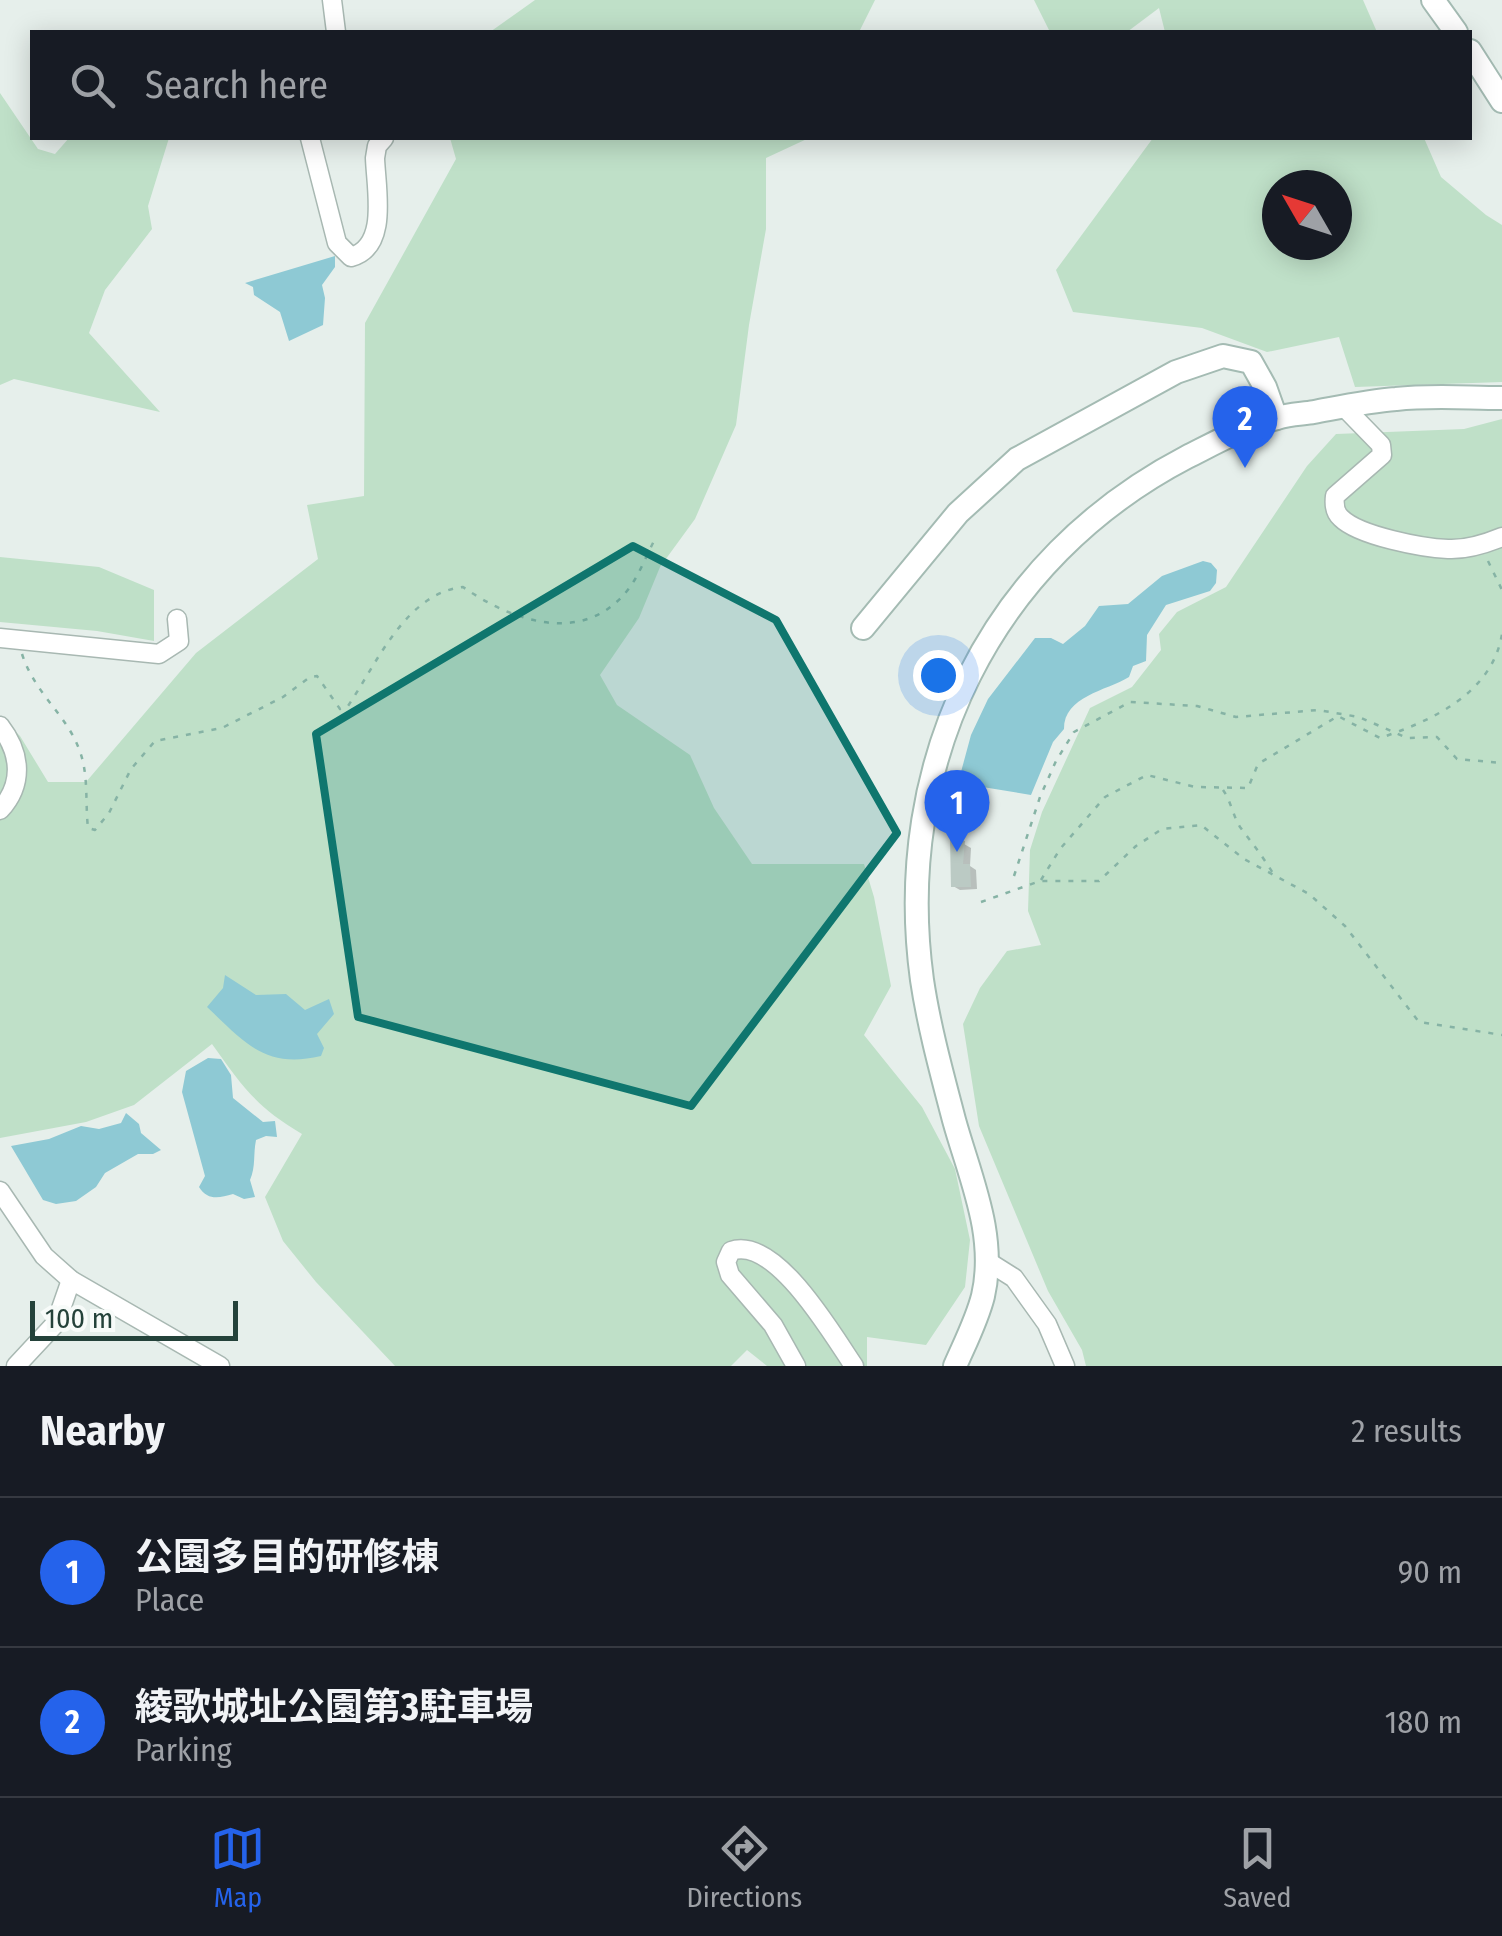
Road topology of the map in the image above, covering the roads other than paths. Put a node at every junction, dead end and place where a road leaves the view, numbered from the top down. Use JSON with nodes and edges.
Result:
{"nodes":[{"id":1,"x":332,"y":0,"type":"edge"},
{"id":2,"x":1433,"y":0,"type":"edge"},
{"id":3,"x":336,"y":30,"type":"edge"},
{"id":4,"x":1455,"y":30,"type":"edge"},
{"id":5,"x":1472,"y":54,"type":"edge"},
{"id":6,"x":1502,"y":102,"type":"edge"},
{"id":7,"x":311,"y":140,"type":"edge"},
{"id":8,"x":382,"y":140,"type":"edge"},
{"id":9,"x":1502,"y":398,"type":"edge"},
{"id":10,"x":1344,"y":407,"type":"junction"},
{"id":11,"x":1276,"y":418,"type":"junction"},
{"id":12,"x":1502,"y":537,"type":"edge"},
{"id":13,"x":177,"y":619,"type":"dead end"},
{"id":14,"x":863,"y":628,"type":"dead end"},
{"id":15,"x":8,"y":639,"type":"edge"},
{"id":16,"x":0,"y":726,"type":"edge"},
{"id":17,"x":0,"y":810,"type":"edge"},
{"id":18,"x":0,"y":1191,"type":"edge"},
{"id":19,"x":987,"y":1260,"type":"junction"},
{"id":20,"x":72,"y":1280,"type":"junction"},
{"id":21,"x":16,"y":1366,"type":"edge"},
{"id":22,"x":220,"y":1366,"type":"edge"},
{"id":23,"x":796,"y":1366,"type":"edge"},
{"id":24,"x":854,"y":1366,"type":"edge"},
{"id":25,"x":954,"y":1366,"type":"edge"},
{"id":26,"x":1065,"y":1366,"type":"edge"}],
"edges":[{"from":1,"to":3,"type":"street"},
{"from":2,"to":4,"type":"street"},
{"from":5,"to":6,"type":"street"},
{"from":7,"to":8,"type":"street"},
{"from":9,"to":10,"type":"street"},
{"from":10,"to":11,"type":"street"},
{"from":10,"to":12,"type":"street"},
{"from":11,"to":14,"type":"street"},
{"from":11,"to":19,"type":"street"},
{"from":13,"to":15,"type":"street"},
{"from":16,"to":17,"type":"street"},
{"from":18,"to":20,"type":"street"},
{"from":19,"to":25,"type":"street"},
{"from":19,"to":26,"type":"street"},
{"from":20,"to":21,"type":"street"},
{"from":20,"to":22,"type":"street"},
{"from":23,"to":24,"type":"street"}]}
